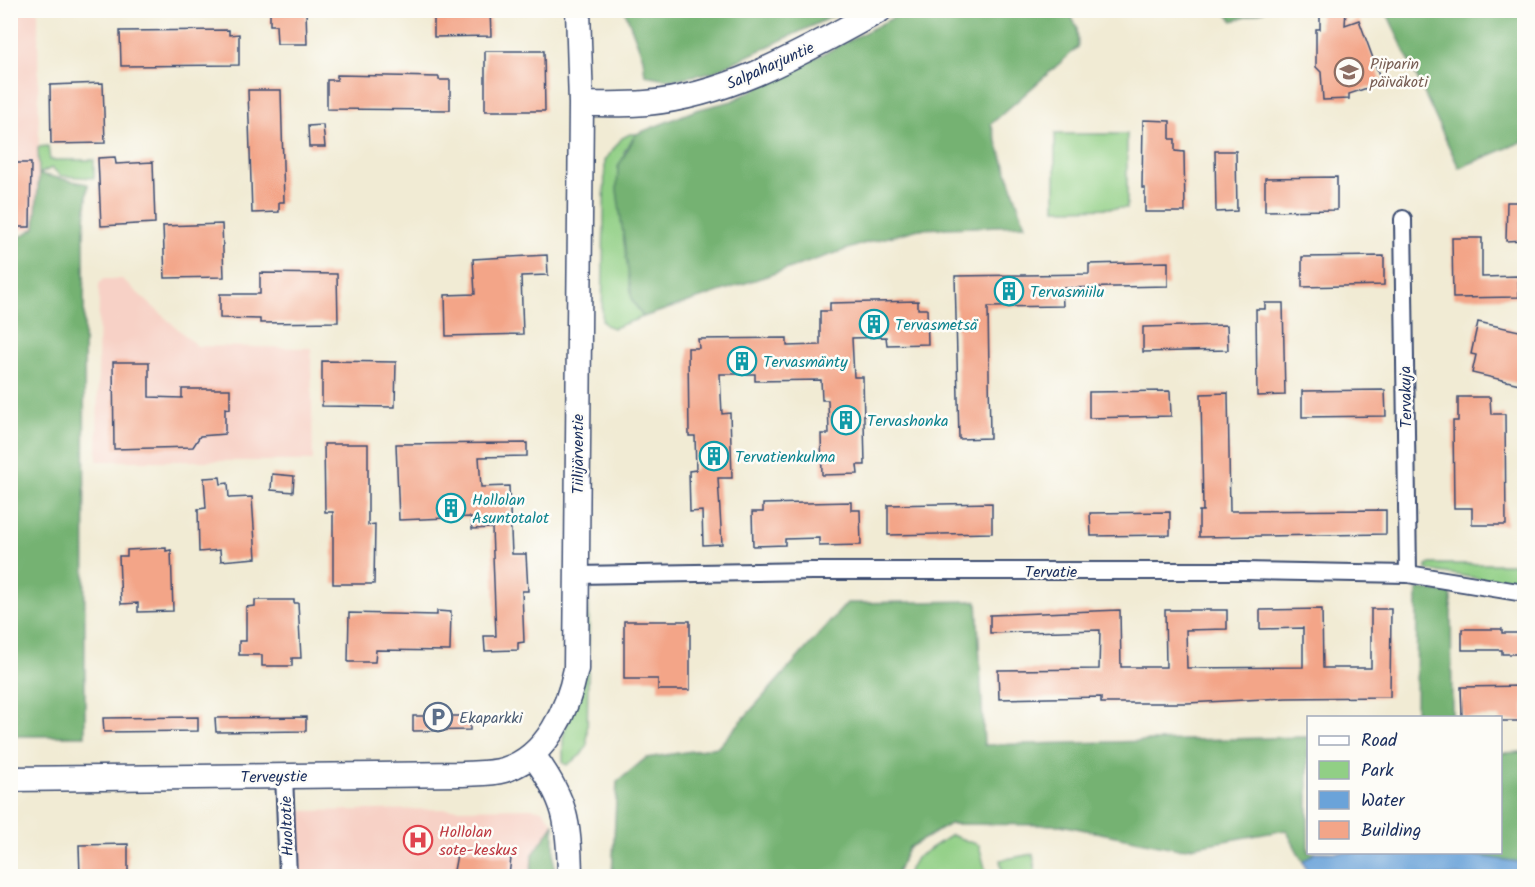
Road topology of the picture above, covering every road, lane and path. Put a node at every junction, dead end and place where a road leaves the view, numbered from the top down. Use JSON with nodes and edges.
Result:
{"nodes":[{"id":1,"x":578,"y":10,"type":"edge"},
{"id":2,"x":880,"y":10,"type":"edge"},
{"id":3,"x":581,"y":104,"type":"junction"},
{"id":4,"x":1402,"y":219,"type":"dead end"},
{"id":5,"x":1408,"y":574,"type":"junction"},
{"id":6,"x":576,"y":575,"type":"junction"},
{"id":7,"x":1524,"y":593,"type":"edge"},
{"id":8,"x":533,"y":755,"type":"junction"},
{"id":9,"x":284,"y":776,"type":"junction"},
{"id":10,"x":10,"y":779,"type":"edge"},
{"id":11,"x":288,"y":876,"type":"edge"},
{"id":12,"x":570,"y":876,"type":"edge"}],
"edges":[{"from":1,"to":3,"type":"main road","name":"Tiilijärventie"},
{"from":2,"to":3,"type":"main road","name":"Salpaharjuntie"},
{"from":3,"to":6,"type":"main road","name":"Tiilijärventie"},
{"from":4,"to":5,"type":"street","name":"Tervakuja"},
{"from":5,"to":6,"type":"street","name":"Tervatie"},
{"from":5,"to":7,"type":"street","name":"Tervatie"},
{"from":6,"to":8,"type":"main road","name":"Tiilijärventie"},
{"from":8,"to":9,"type":"main road","name":"Terveystie"},
{"from":8,"to":12,"type":"main road"},
{"from":9,"to":10,"type":"main road","name":"Terveystie"},
{"from":9,"to":11,"type":"street","name":"Huoltotie"}]}
